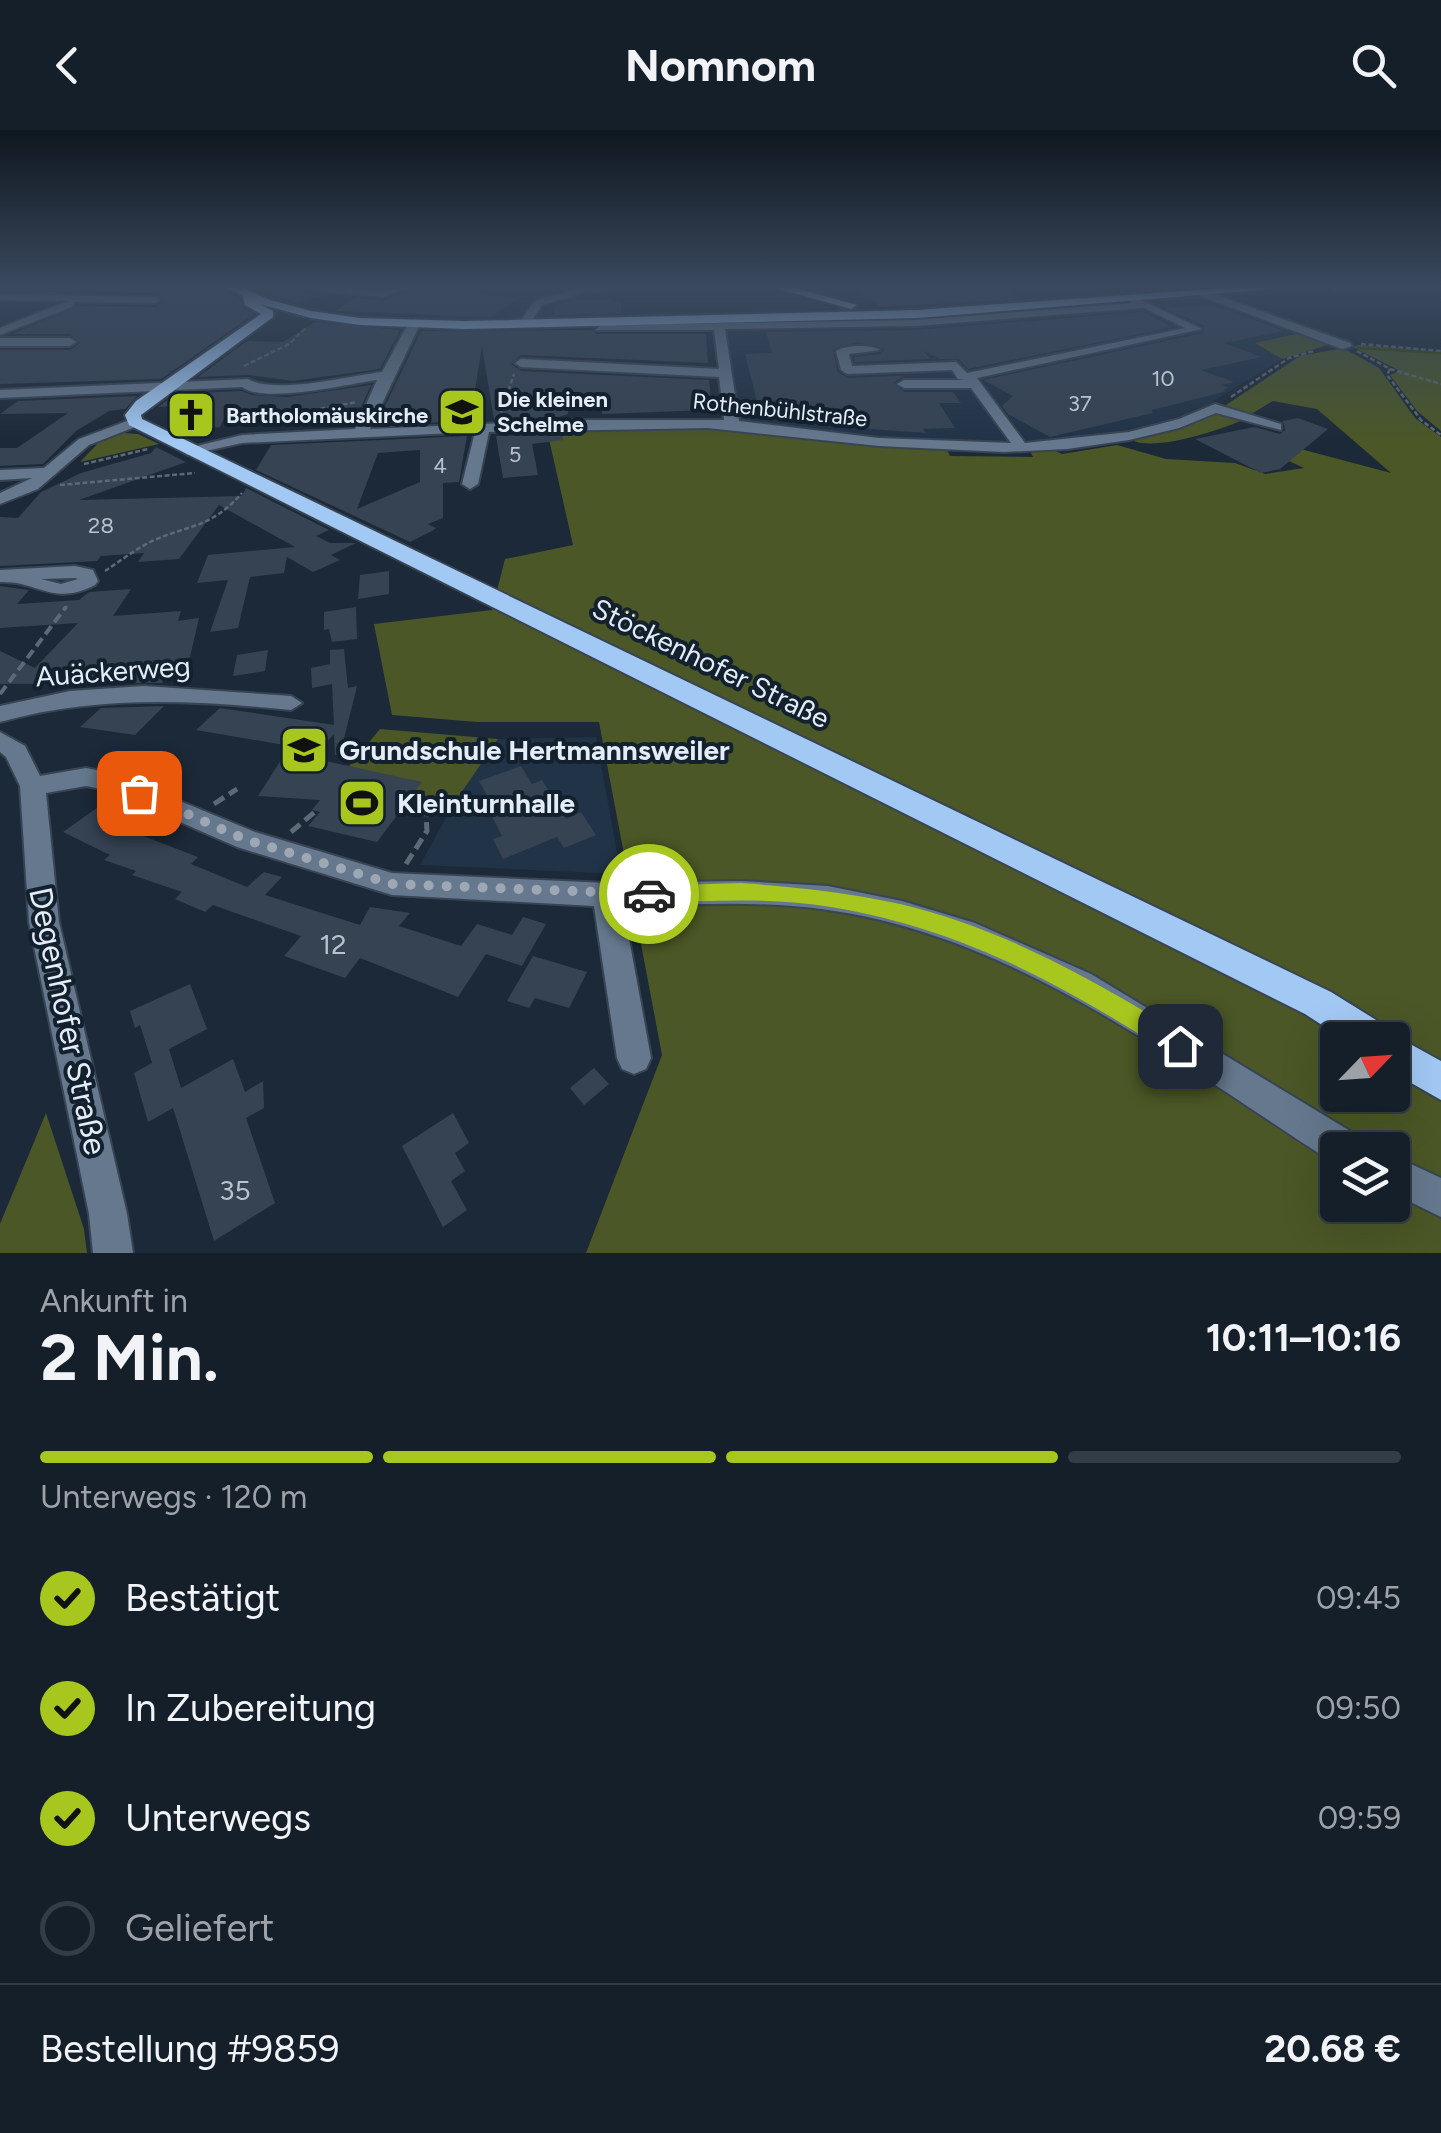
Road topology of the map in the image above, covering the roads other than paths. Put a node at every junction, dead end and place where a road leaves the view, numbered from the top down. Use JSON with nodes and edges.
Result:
{"nodes":[{"id":1,"x":407,"y":337,"type":"edge"},
{"id":2,"x":720,"y":337,"type":"edge"},
{"id":3,"x":1158,"y":337,"type":"edge"},
{"id":4,"x":1322,"y":337,"type":"edge"},
{"id":5,"x":239,"y":338,"type":"edge"},
{"id":6,"x":0,"y":342,"type":"edge"},
{"id":7,"x":70,"y":342,"type":"dead end"},
{"id":8,"x":1343,"y":345,"type":"road end"},
{"id":9,"x":874,"y":350,"type":"dead end"},
{"id":10,"x":521,"y":363,"type":"road end"},
{"id":11,"x":724,"y":373,"type":"junction"},
{"id":12,"x":386,"y":375,"type":"junction"},
{"id":13,"x":969,"y":379,"type":"junction"},
{"id":14,"x":909,"y":380,"type":"dead end"},
{"id":15,"x":166,"y":386,"type":"junction"},
{"id":16,"x":0,"y":394,"type":"edge"},
{"id":17,"x":135,"y":422,"type":"junction"},
{"id":18,"x":732,"y":424,"type":"junction"},
{"id":19,"x":490,"y":426,"type":"junction"},
{"id":20,"x":1276,"y":427,"type":"dead end"},
{"id":21,"x":360,"y":434,"type":"junction"},
{"id":22,"x":181,"y":446,"type":"junction"},
{"id":23,"x":1021,"y":447,"type":"junction"},
{"id":24,"x":50,"y":472,"type":"junction"},
{"id":25,"x":0,"y":475,"type":"edge"},
{"id":26,"x":470,"y":484,"type":"dead end"},
{"id":27,"x":0,"y":499,"type":"edge"},
{"id":28,"x":291,"y":702,"type":"dead end"},
{"id":29,"x":0,"y":714,"type":"edge"},
{"id":30,"x":0,"y":740,"type":"edge"},
{"id":31,"x":34,"y":786,"type":"junction"},
{"id":32,"x":607,"y":895,"type":"junction"},
{"id":33,"x":1347,"y":1022,"type":"edge"},
{"id":34,"x":634,"y":1058,"type":"dead end"},
{"id":35,"x":1410,"y":1062,"type":"edge"},
{"id":36,"x":1441,"y":1082,"type":"edge"},
{"id":37,"x":1320,"y":1133,"type":"edge"},
{"id":38,"x":1410,"y":1182,"type":"edge"},
{"id":39,"x":1441,"y":1198,"type":"edge"},
{"id":40,"x":113,"y":1253,"type":"edge"}],
"edges":[{"from":1,"to":12,"type":"street"},
{"from":2,"to":11,"type":"street"},
{"from":3,"to":13,"type":"street"},
{"from":4,"to":8,"type":"street"},
{"from":5,"to":15,"type":"main road"},
{"from":6,"to":7,"type":"street"},
{"from":9,"to":13,"type":"street"},
{"from":10,"to":11,"type":"street"},
{"from":11,"to":18,"type":"street"},
{"from":12,"to":15,"type":"street"},
{"from":12,"to":21,"type":"street"},
{"from":13,"to":14,"type":"street"},
{"from":13,"to":23,"type":"street"},
{"from":15,"to":16,"type":"street"},
{"from":15,"to":17,"type":"main road"},
{"from":17,"to":22,"type":"main road","name":"Stöckenhofer Straße"},
{"from":17,"to":24,"type":"street"},
{"from":18,"to":19,"type":"street","name":"Rothenbühlstraße"},
{"from":18,"to":23,"type":"street","name":"Rothenbühlstraße"},
{"from":19,"to":21,"type":"street","name":"Rothenbühlstraße"},
{"from":19,"to":26,"type":"street"},
{"from":20,"to":23,"type":"street","name":"Rothenbühlstraße"},
{"from":21,"to":22,"type":"street","name":"Rothenbühlstraße"},
{"from":22,"to":33,"type":"main road","name":"Stöckenhofer Straße"},
{"from":24,"to":25,"type":"street"},
{"from":24,"to":27,"type":"street"},
{"from":28,"to":29,"type":"street","name":"Auäckerweg"},
{"from":30,"to":31,"type":"street"},
{"from":31,"to":32,"type":"street"},
{"from":31,"to":40,"type":"street","name":"Degenhofer Straße"},
{"from":32,"to":34,"type":"street"},
{"from":32,"to":37,"type":"street"},
{"from":35,"to":36,"type":"main road"},
{"from":38,"to":39,"type":"street"}]}
